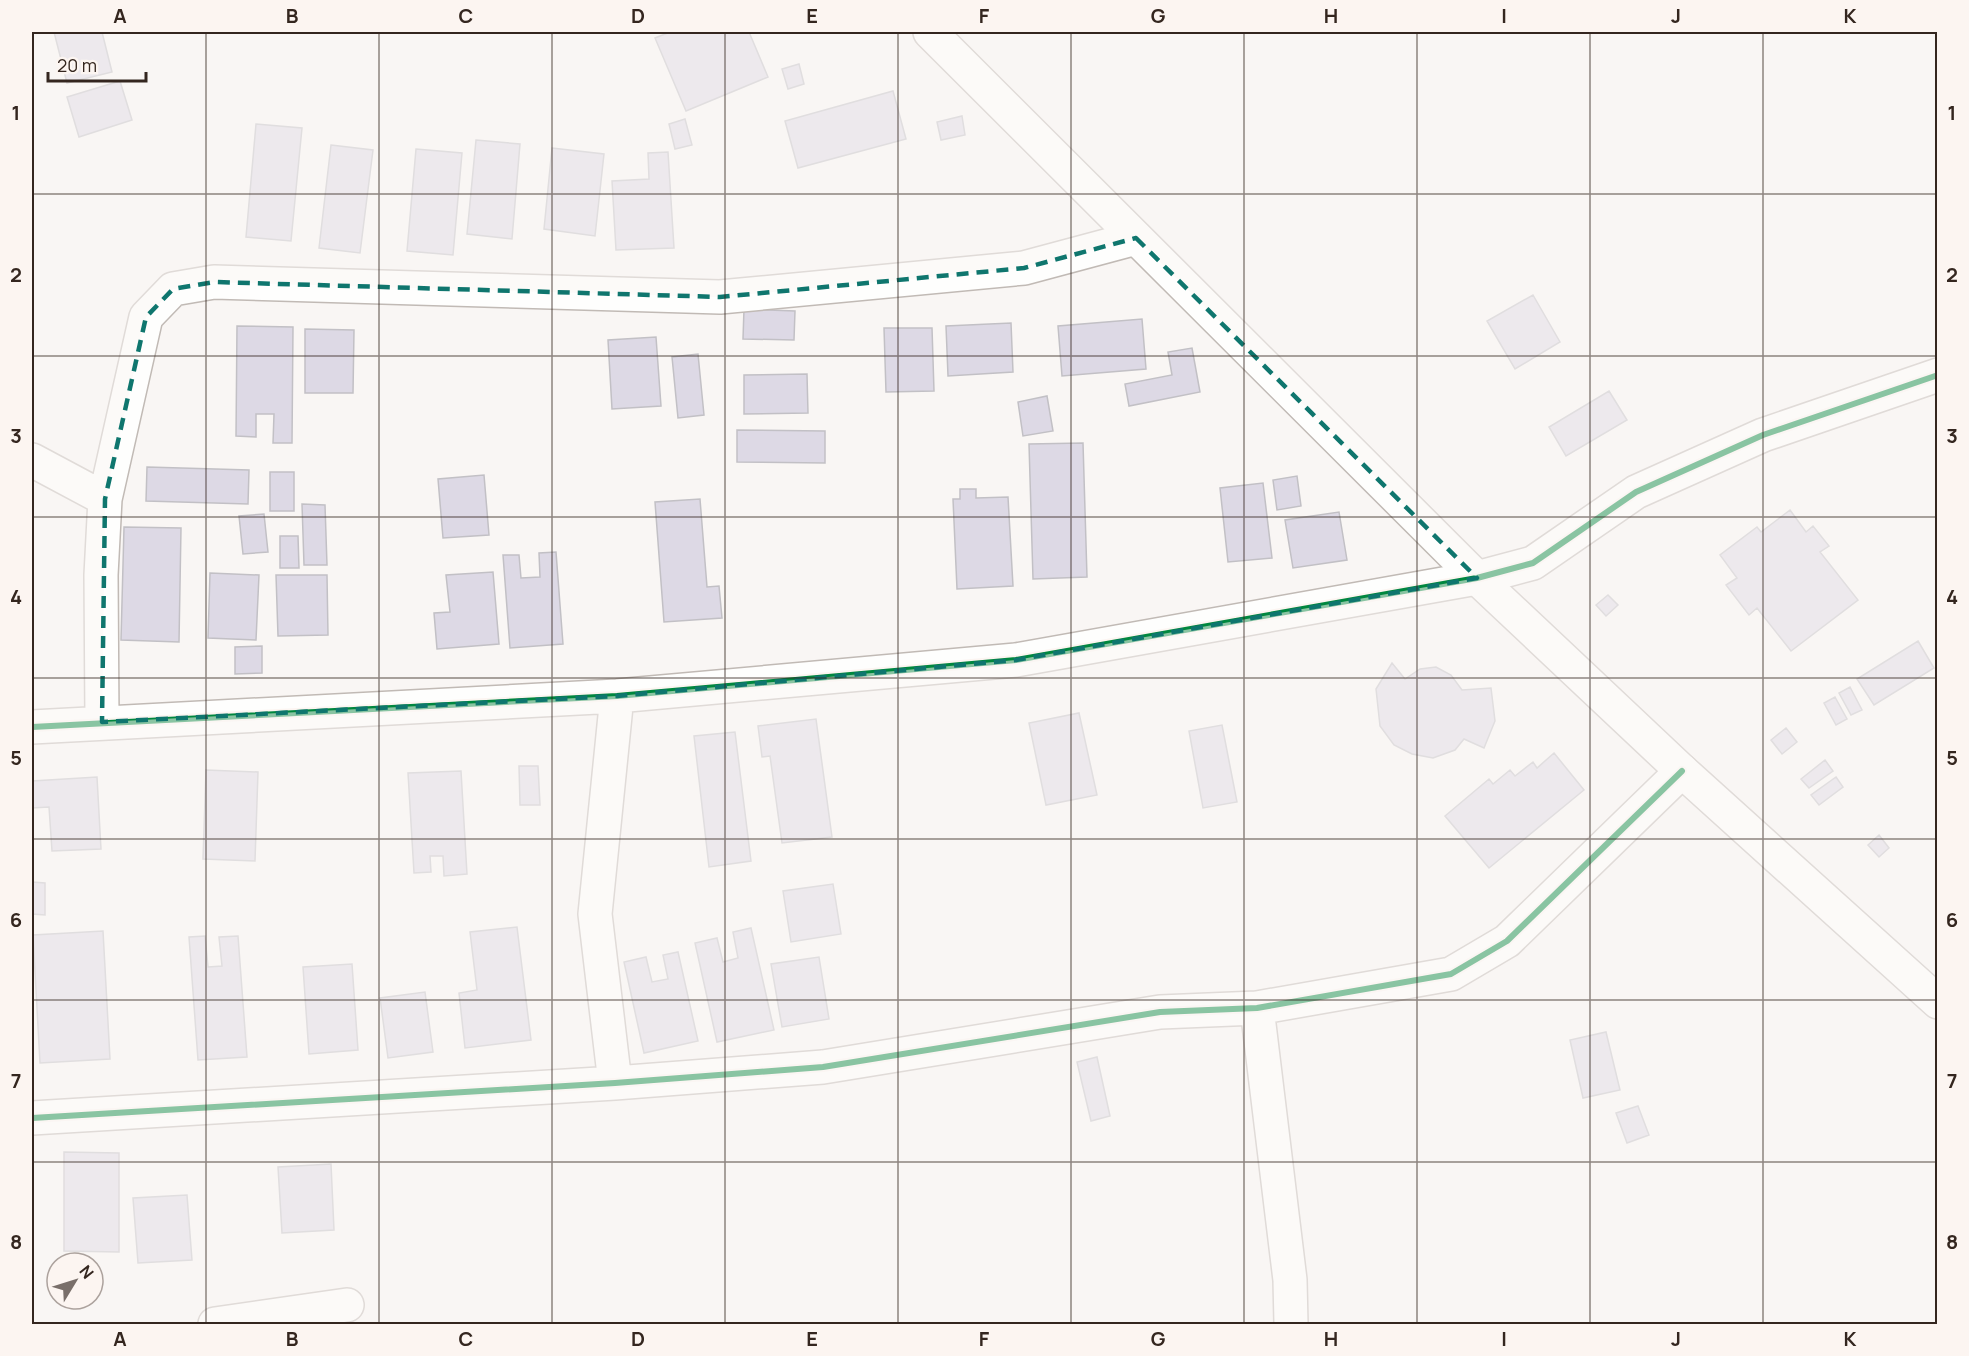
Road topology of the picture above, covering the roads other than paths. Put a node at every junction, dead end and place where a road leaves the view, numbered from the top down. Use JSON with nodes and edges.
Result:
{"nodes":[{"id":1,"x":930,"y":32,"type":"edge"},
{"id":2,"x":1136,"y":238,"type":"junction"},
{"id":3,"x":1938,"y":375,"type":"edge"},
{"id":4,"x":32,"y":460,"type":"edge"},
{"id":5,"x":105,"y":499,"type":"junction"},
{"id":6,"x":1477,"y":578,"type":"junction"},
{"id":7,"x":617,"y":696,"type":"junction"},
{"id":8,"x":102,"y":722,"type":"junction"},
{"id":9,"x":32,"y":727,"type":"edge"},
{"id":10,"x":1682,"y":771,"type":"junction"},
{"id":11,"x":1938,"y":1002,"type":"edge"},
{"id":12,"x":1257,"y":1008,"type":"junction"},
{"id":13,"x":615,"y":1083,"type":"junction"},
{"id":14,"x":32,"y":1118,"type":"edge"},
{"id":15,"x":347,"y":1305,"type":"dead end"},
{"id":16,"x":215,"y":1324,"type":"edge"},
{"id":17,"x":1291,"y":1324,"type":"edge"}],
"edges":[{"from":1,"to":2,"type":"street"},
{"from":2,"to":5,"type":"street"},
{"from":2,"to":6,"type":"street"},
{"from":3,"to":6,"type":"street"},
{"from":4,"to":5,"type":"street"},
{"from":5,"to":8,"type":"street"},
{"from":6,"to":7,"type":"street"},
{"from":6,"to":10,"type":"street"},
{"from":7,"to":8,"type":"street"},
{"from":7,"to":13,"type":"street"},
{"from":8,"to":9,"type":"street"},
{"from":10,"to":11,"type":"street"},
{"from":10,"to":12,"type":"street"},
{"from":12,"to":13,"type":"street"},
{"from":12,"to":17,"type":"street"},
{"from":13,"to":14,"type":"street"},
{"from":15,"to":16,"type":"street"}]}
